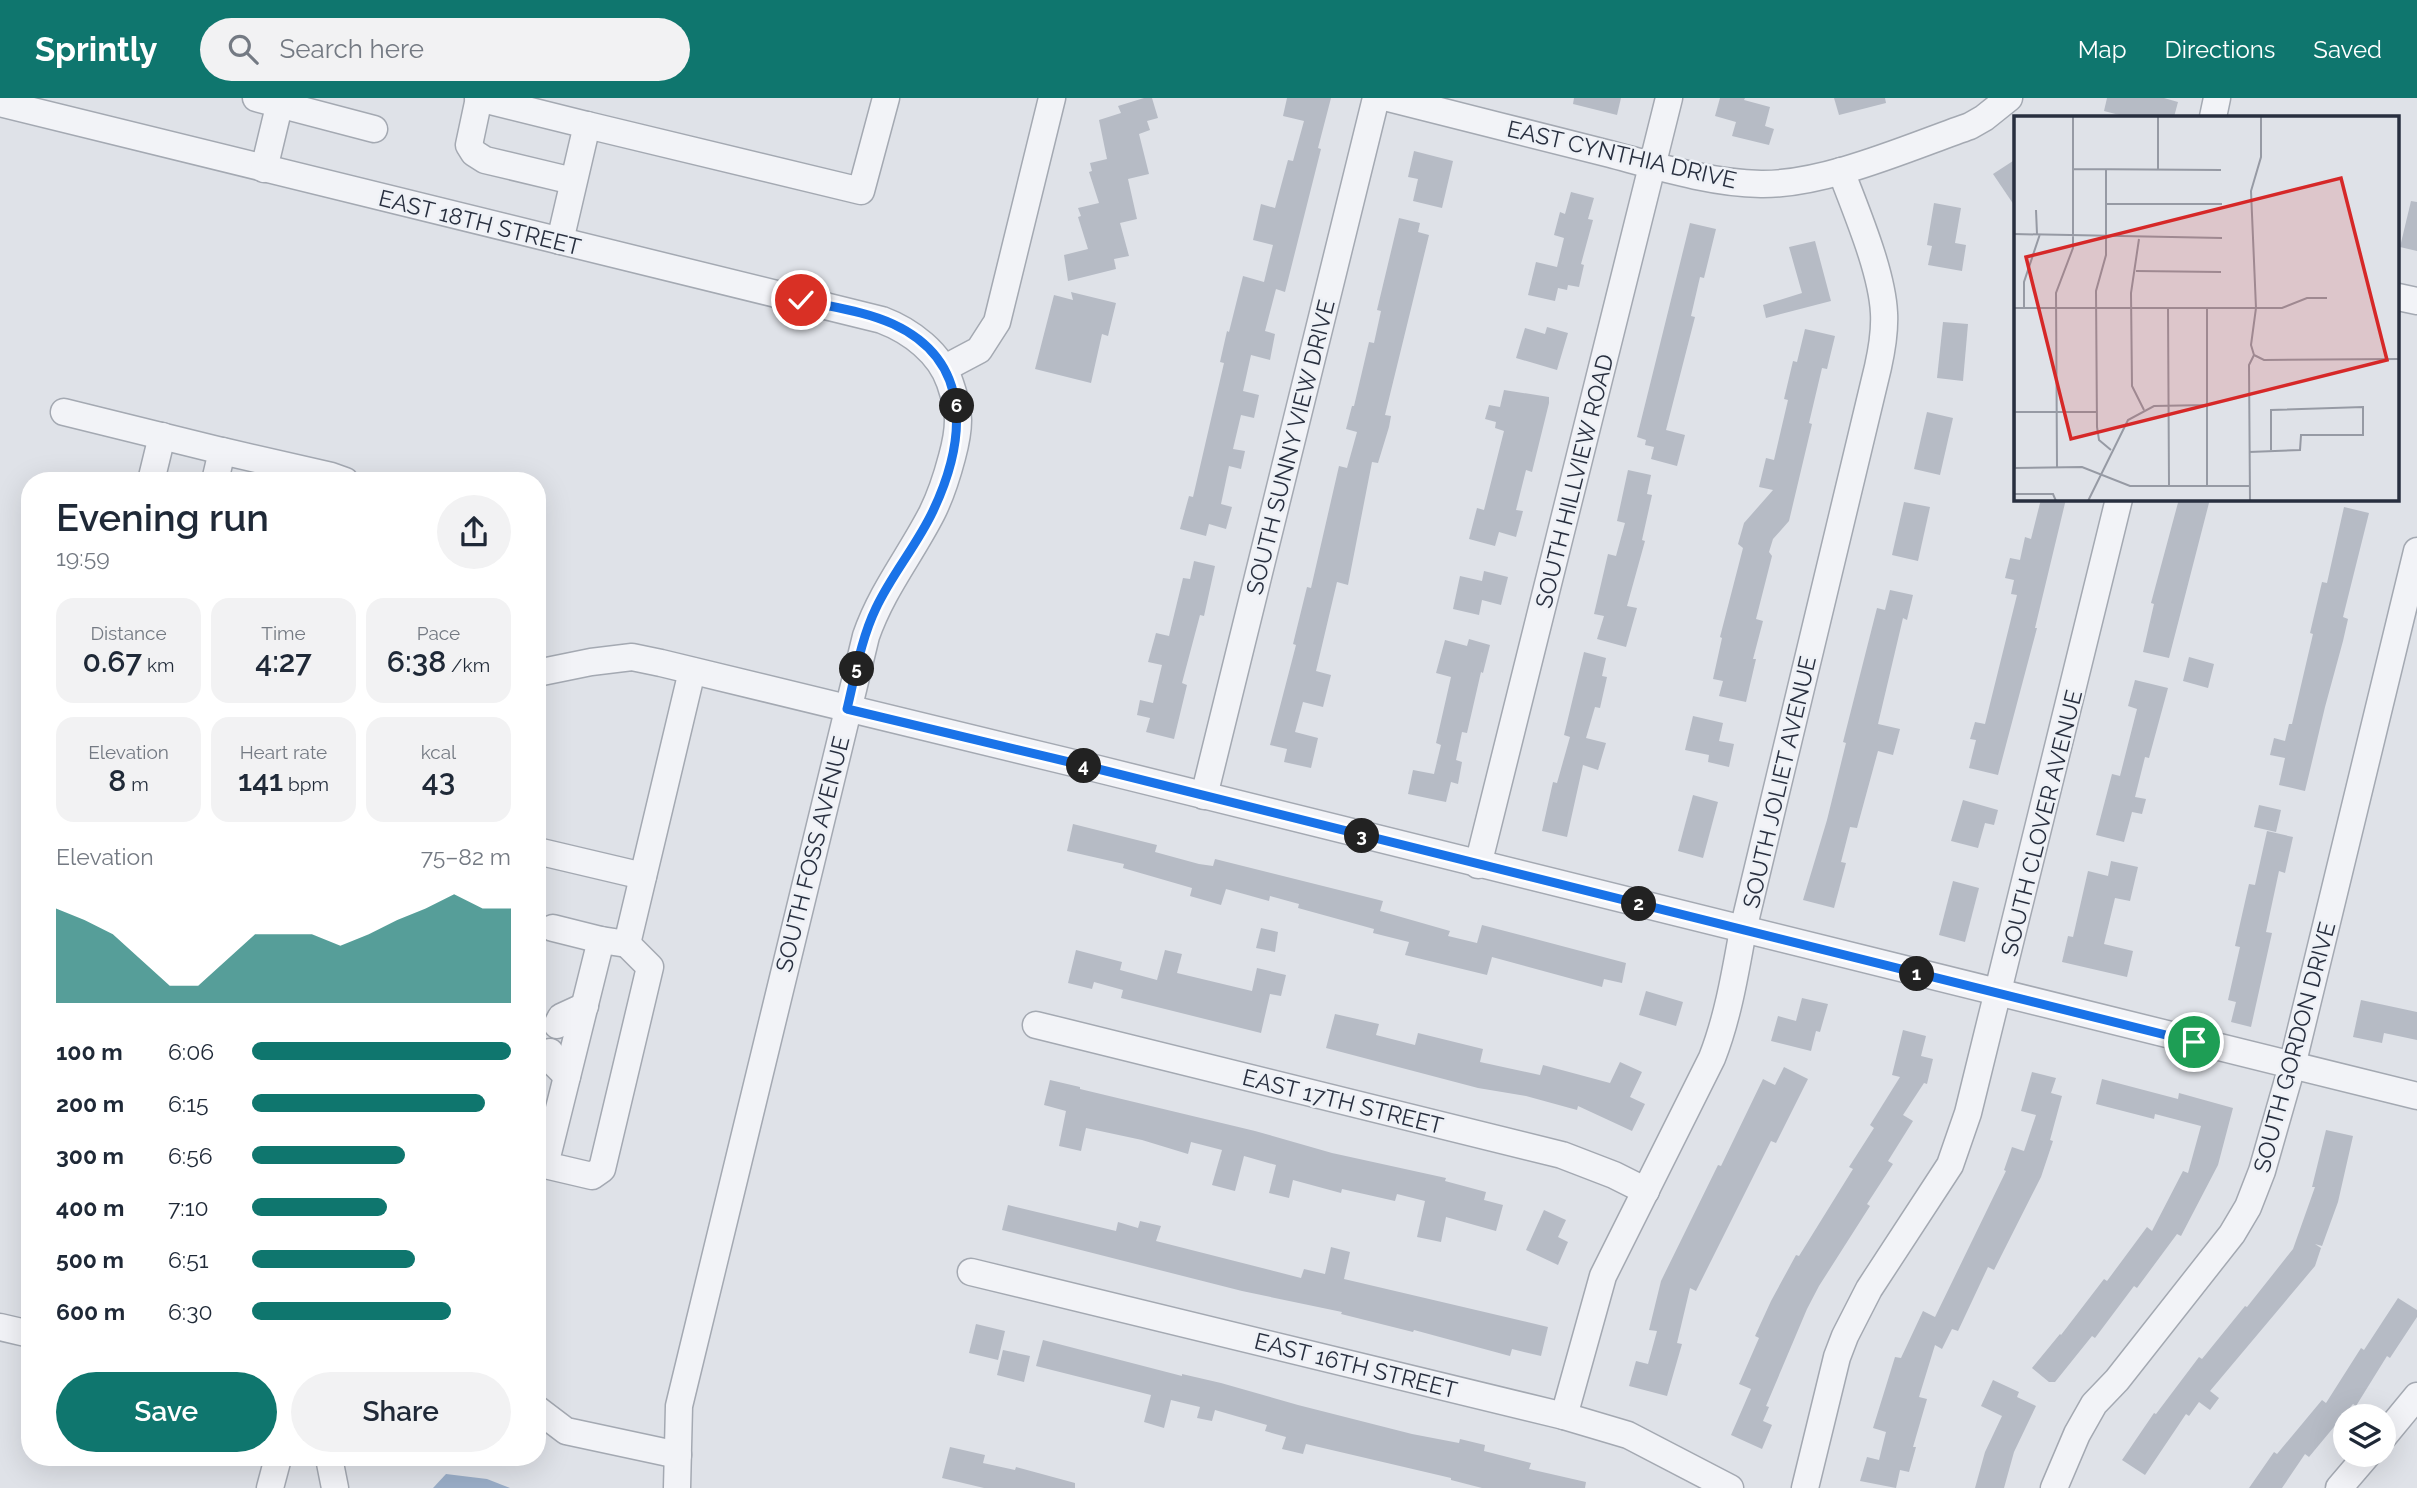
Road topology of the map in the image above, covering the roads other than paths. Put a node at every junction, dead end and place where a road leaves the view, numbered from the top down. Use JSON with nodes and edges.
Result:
{"nodes":[{"id":1,"x":479,"y":98,"type":"edge"},
{"id":2,"x":886,"y":98,"type":"edge"},
{"id":3,"x":1052,"y":98,"type":"edge"},
{"id":4,"x":1376,"y":98,"type":"edge"},
{"id":5,"x":1388,"y":98,"type":"edge"},
{"id":6,"x":1669,"y":98,"type":"edge"},
{"id":7,"x":2008,"y":98,"type":"edge"},
{"id":8,"x":2217,"y":98,"type":"edge"},
{"id":9,"x":272,"y":100,"type":"edge"},
{"id":10,"x":0,"y":103,"type":"edge"},
{"id":11,"x":2213,"y":116,"type":"edge"},
{"id":12,"x":587,"y":125,"type":"junction"},
{"id":13,"x":374,"y":129,"type":"dead end"},
{"id":14,"x":1652,"y":165,"type":"junction"},
{"id":15,"x":264,"y":169,"type":"junction"},
{"id":16,"x":1841,"y":171,"type":"junction"},
{"id":17,"x":573,"y":181,"type":"junction"},
{"id":18,"x":560,"y":241,"type":"junction"},
{"id":19,"x":945,"y":368,"type":"junction"},
{"id":20,"x":64,"y":412,"type":"dead end"},
{"id":21,"x":162,"y":436,"type":"junction"},
{"id":22,"x":222,"y":451,"type":"junction"},
{"id":23,"x":153,"y":472,"type":"edge"},
{"id":24,"x":217,"y":472,"type":"edge"},
{"id":25,"x":308,"y":472,"type":"edge"},
{"id":26,"x":2119,"y":500,"type":"edge"},
{"id":27,"x":2417,"y":551,"type":"edge"},
{"id":28,"x":546,"y":671,"type":"edge"},
{"id":29,"x":692,"y":671,"type":"junction"},
{"id":30,"x":847,"y":709,"type":"junction"},
{"id":31,"x":1204,"y":796,"type":"junction"},
{"id":32,"x":546,"y":853,"type":"edge"},
{"id":33,"x":1478,"y":865,"type":"junction"},
{"id":34,"x":643,"y":876,"type":"junction"},
{"id":35,"x":553,"y":928,"type":"dead end"},
{"id":36,"x":1743,"y":930,"type":"junction"},
{"id":37,"x":614,"y":942,"type":"junction"},
{"id":38,"x":1999,"y":994,"type":"junction"},
{"id":39,"x":585,"y":1006,"type":"junction"},
{"id":40,"x":557,"y":1025,"type":"dead end"},
{"id":41,"x":1036,"y":1025,"type":"dead end"},
{"id":42,"x":550,"y":1052,"type":"dead end"},
{"id":43,"x":2292,"y":1066,"type":"junction"},
{"id":44,"x":567,"y":1076,"type":"junction"},
{"id":45,"x":2417,"y":1097,"type":"edge"},
{"id":46,"x":546,"y":1161,"type":"edge"},
{"id":47,"x":546,"y":1165,"type":"edge"},
{"id":48,"x":1646,"y":1191,"type":"junction"},
{"id":49,"x":971,"y":1272,"type":"dead end"},
{"id":50,"x":0,"y":1327,"type":"edge"},
{"id":51,"x":21,"y":1332,"type":"edge"},
{"id":52,"x":2417,"y":1396,"type":"edge"},
{"id":53,"x":546,"y":1416,"type":"edge"},
{"id":54,"x":1564,"y":1416,"type":"junction"},
{"id":55,"x":2396,"y":1421,"type":"edge"},
{"id":56,"x":678,"y":1455,"type":"junction"},
{"id":57,"x":276,"y":1466,"type":"edge"},
{"id":58,"x":331,"y":1466,"type":"edge"},
{"id":59,"x":2357,"y":1467,"type":"edge"},
{"id":60,"x":270,"y":1488,"type":"edge"},
{"id":61,"x":335,"y":1488,"type":"edge"},
{"id":62,"x":677,"y":1488,"type":"edge"},
{"id":63,"x":1730,"y":1488,"type":"edge"},
{"id":64,"x":1805,"y":1488,"type":"edge"},
{"id":65,"x":2054,"y":1488,"type":"edge"},
{"id":66,"x":2339,"y":1488,"type":"edge"}],
"edges":[{"from":1,"to":12,"type":"street"},
{"from":1,"to":17,"type":"street"},
{"from":2,"to":12,"type":"street"},
{"from":3,"to":19,"type":"street"},
{"from":4,"to":31,"type":"street","name":"SOUTH SUNNY VIEW DRIVE"},
{"from":5,"to":14,"type":"street","name":"EAST CYNTHIA DRIVE"},
{"from":6,"to":14,"type":"street","name":"SOUTH HILLVIEW ROAD"},
{"from":7,"to":16,"type":"street","name":"EAST CYNTHIA DRIVE"},
{"from":8,"to":11,"type":"street"},
{"from":9,"to":13,"type":"street"},
{"from":9,"to":15,"type":"street"},
{"from":10,"to":15,"type":"street","name":"EAST 18TH STREET"},
{"from":12,"to":17,"type":"street"},
{"from":14,"to":16,"type":"street","name":"EAST CYNTHIA DRIVE"},
{"from":14,"to":33,"type":"street","name":"SOUTH HILLVIEW ROAD"},
{"from":15,"to":18,"type":"street","name":"EAST 18TH STREET"},
{"from":16,"to":36,"type":"street","name":"SOUTH JOLIET AVENUE"},
{"from":17,"to":18,"type":"street"},
{"from":18,"to":19,"type":"street","name":"EAST 18TH STREET"},
{"from":19,"to":30,"type":"street","name":"SOUTH FOSS AVENUE"},
{"from":20,"to":21,"type":"street"},
{"from":21,"to":22,"type":"street"},
{"from":21,"to":23,"type":"street"},
{"from":22,"to":24,"type":"street"},
{"from":22,"to":25,"type":"street"},
{"from":26,"to":38,"type":"street","name":"SOUTH CLOVER AVENUE"},
{"from":27,"to":43,"type":"street","name":"SOUTH GORDON DRIVE"},
{"from":28,"to":29,"type":"street"},
{"from":29,"to":30,"type":"street"},
{"from":29,"to":34,"type":"street"},
{"from":30,"to":31,"type":"street"},
{"from":30,"to":56,"type":"street","name":"SOUTH FOSS AVENUE"},
{"from":31,"to":33,"type":"street"},
{"from":32,"to":34,"type":"street"},
{"from":33,"to":36,"type":"street"},
{"from":34,"to":37,"type":"street"},
{"from":35,"to":37,"type":"street"},
{"from":36,"to":38,"type":"street"},
{"from":36,"to":48,"type":"street","name":"SOUTH JOLIET AVENUE"},
{"from":37,"to":39,"type":"street"},
{"from":37,"to":47,"type":"street"},
{"from":38,"to":43,"type":"street"},
{"from":38,"to":64,"type":"street","name":"SOUTH CLOVER AVENUE"},
{"from":39,"to":40,"type":"street"},
{"from":39,"to":44,"type":"street"},
{"from":41,"to":48,"type":"street","name":"EAST 17TH STREET"},
{"from":42,"to":44,"type":"street"},
{"from":43,"to":45,"type":"street"},
{"from":43,"to":65,"type":"street","name":"SOUTH GORDON DRIVE"},
{"from":44,"to":46,"type":"street"},
{"from":48,"to":54,"type":"street","name":"SOUTH JOLIET AVENUE"},
{"from":49,"to":54,"type":"street","name":"EAST 16TH STREET"},
{"from":50,"to":51,"type":"street"},
{"from":52,"to":55,"type":"street"},
{"from":53,"to":56,"type":"street"},
{"from":54,"to":63,"type":"street","name":"EAST 16TH STREET"},
{"from":56,"to":62,"type":"street","name":"SOUTH FOSS AVENUE"},
{"from":57,"to":60,"type":"street"},
{"from":58,"to":61,"type":"street"},
{"from":59,"to":66,"type":"street"}]}
